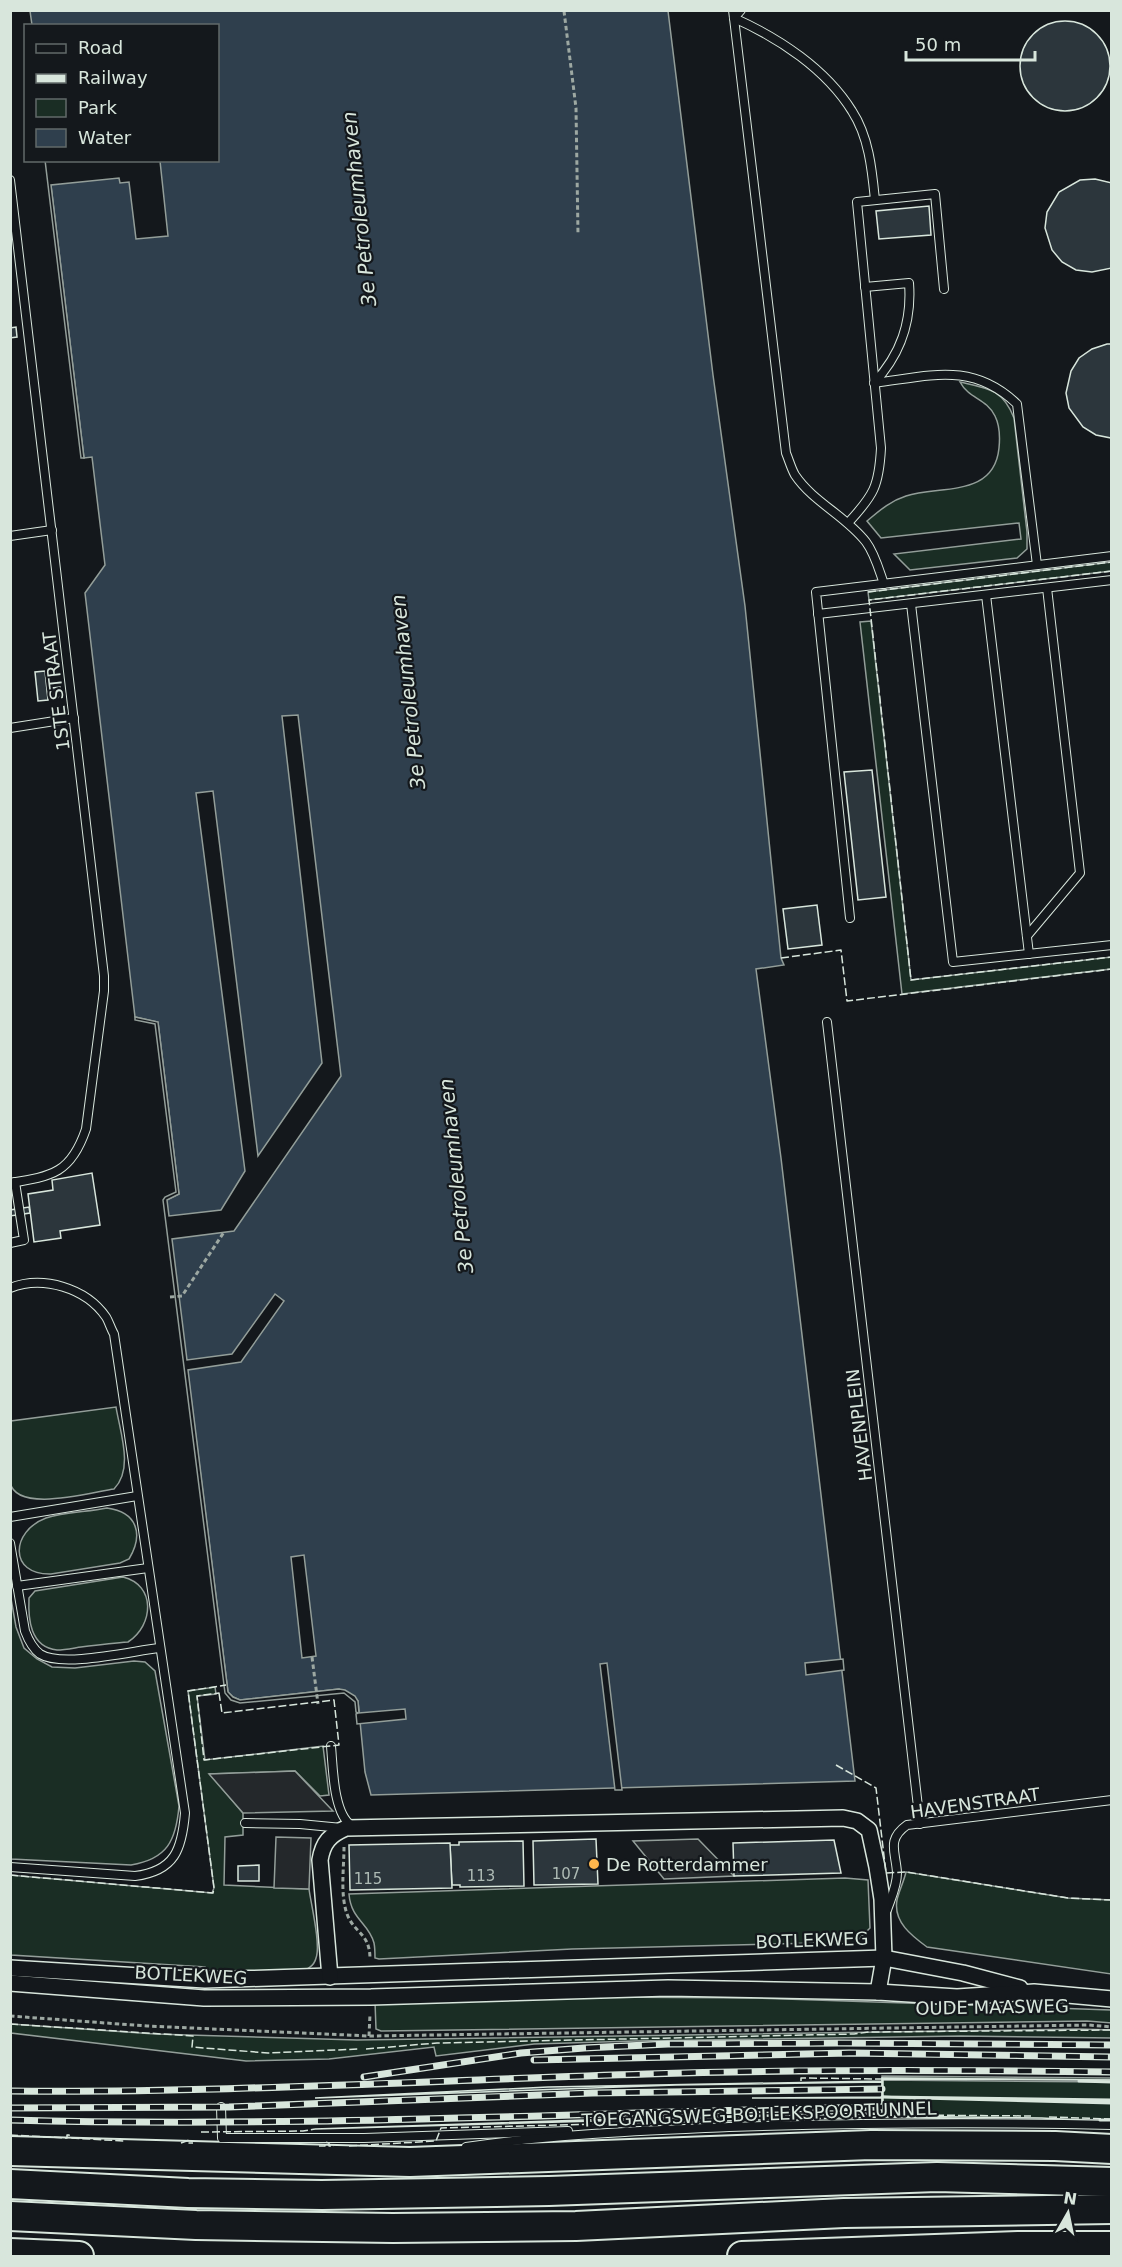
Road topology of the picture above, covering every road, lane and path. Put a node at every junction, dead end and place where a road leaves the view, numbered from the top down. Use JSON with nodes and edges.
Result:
{"nodes":[{"id":1,"x":741,"y":10,"type":"edge"},
{"id":2,"x":564,"y":11,"type":"edge"},
{"id":3,"x":734,"y":14,"type":"edge"},
{"id":4,"x":10,"y":180,"type":"edge"},
{"id":5,"x":875,"y":200,"type":"junction"},
{"id":6,"x":578,"y":234,"type":"dead end"},
{"id":7,"x":865,"y":288,"type":"junction"},
{"id":8,"x":944,"y":289,"type":"dead end"},
{"id":9,"x":874,"y":383,"type":"junction"},
{"id":10,"x":848,"y":523,"type":"junction"},
{"id":11,"x":52,"y":530,"type":"junction"},
{"id":12,"x":10,"y":536,"type":"edge"},
{"id":13,"x":1112,"y":556,"type":"edge"},
{"id":14,"x":1037,"y":565,"type":"junction"},
{"id":15,"x":1112,"y":580,"type":"edge"},
{"id":16,"x":884,"y":584,"type":"junction"},
{"id":17,"x":1047,"y":588,"type":"junction"},
{"id":18,"x":986,"y":595,"type":"junction"},
{"id":19,"x":911,"y":604,"type":"junction"},
{"id":20,"x":818,"y":614,"type":"junction"},
{"id":21,"x":74,"y":718,"type":"junction"},
{"id":22,"x":10,"y":728,"type":"edge"},
{"id":23,"x":850,"y":918,"type":"dead end"},
{"id":24,"x":1027,"y":936,"type":"junction"},
{"id":25,"x":1112,"y":945,"type":"edge"},
{"id":26,"x":1029,"y":954,"type":"junction"},
{"id":27,"x":827,"y":1022,"type":"dead end"},
{"id":28,"x":13,"y":1183,"type":"edge"},
{"id":29,"x":224,"y":1232,"type":"dead end"},
{"id":30,"x":10,"y":1243,"type":"edge"},
{"id":31,"x":10,"y":1288,"type":"edge"},
{"id":32,"x":170,"y":1297,"type":"dead end"},
{"id":33,"x":137,"y":1496,"type":"junction"},
{"id":34,"x":10,"y":1517,"type":"edge"},
{"id":35,"x":11,"y":1547,"type":"edge"},
{"id":36,"x":148,"y":1568,"type":"junction"},
{"id":37,"x":18,"y":1586,"type":"junction"},
{"id":38,"x":159,"y":1648,"type":"junction"},
{"id":39,"x":312,"y":1657,"type":"dead end"},
{"id":40,"x":318,"y":1704,"type":"dead end"},
{"id":41,"x":331,"y":1746,"type":"dead end"},
{"id":42,"x":1112,"y":1800,"type":"edge"},
{"id":43,"x":245,"y":1823,"type":"dead end"},
{"id":44,"x":920,"y":1824,"type":"junction"},
{"id":45,"x":348,"y":1829,"type":"junction"},
{"id":46,"x":10,"y":1867,"type":"edge"},
{"id":47,"x":883,"y":1919,"type":"junction"},
{"id":48,"x":884,"y":1958,"type":"junction"},
{"id":49,"x":10,"y":1968,"type":"edge"},
{"id":50,"x":369,"y":1975,"type":"junction"},
{"id":51,"x":330,"y":1977,"type":"junction"},
{"id":52,"x":10,"y":1983,"type":"edge"},
{"id":53,"x":878,"y":1992,"type":"junction"},
{"id":54,"x":1034,"y":1992,"type":"junction"},
{"id":55,"x":371,"y":1996,"type":"junction"},
{"id":56,"x":1112,"y":1999,"type":"edge"},
{"id":57,"x":10,"y":2016,"type":"edge"},
{"id":58,"x":1112,"y":2027,"type":"edge"},
{"id":59,"x":369,"y":2036,"type":"junction"},
{"id":60,"x":221,"y":2108,"type":"dead end"},
{"id":61,"x":1112,"y":2125,"type":"edge"},
{"id":62,"x":708,"y":2128,"type":"junction"},
{"id":63,"x":455,"y":2149,"type":"dead end"},
{"id":64,"x":1112,"y":2149,"type":"edge"},
{"id":65,"x":10,"y":2151,"type":"edge"},
{"id":66,"x":444,"y":2151,"type":"dead end"},
{"id":67,"x":1112,"y":2155,"type":"edge"},
{"id":68,"x":410,"y":2162,"type":"junction"},
{"id":69,"x":1112,"y":2182,"type":"edge"},
{"id":70,"x":10,"y":2184,"type":"edge"},
{"id":71,"x":639,"y":2188,"type":"junction"},
{"id":72,"x":1112,"y":2209,"type":"edge"},
{"id":73,"x":10,"y":2216,"type":"edge"},
{"id":74,"x":1112,"y":2246,"type":"edge"},
{"id":75,"x":10,"y":2253,"type":"edge"},
{"id":76,"x":79,"y":2256,"type":"edge"},
{"id":77,"x":742,"y":2256,"type":"edge"}],
"edges":[{"from":1,"to":3,"type":"lane"},
{"from":2,"to":6,"type":"path"},
{"from":3,"to":5,"type":"lane"},
{"from":3,"to":10,"type":"lane"},
{"from":4,"to":11,"type":"lane","name":"1STE STRAAT"},
{"from":5,"to":7,"type":"lane"},
{"from":5,"to":8,"type":"lane"},
{"from":7,"to":9,"type":"lane"},
{"from":7,"to":9,"type":"lane"},
{"from":9,"to":10,"type":"lane"},
{"from":9,"to":14,"type":"lane"},
{"from":10,"to":16,"type":"lane"},
{"from":11,"to":12,"type":"lane"},
{"from":11,"to":21,"type":"lane","name":"1STE STRAAT"},
{"from":13,"to":14,"type":"lane"},
{"from":14,"to":16,"type":"lane"},
{"from":15,"to":17,"type":"lane"},
{"from":16,"to":20,"type":"lane"},
{"from":17,"to":18,"type":"lane"},
{"from":17,"to":24,"type":"lane"},
{"from":18,"to":19,"type":"lane"},
{"from":18,"to":24,"type":"lane"},
{"from":19,"to":20,"type":"lane"},
{"from":19,"to":26,"type":"lane"},
{"from":20,"to":23,"type":"lane"},
{"from":21,"to":22,"type":"lane"},
{"from":21,"to":28,"type":"lane","name":"1STE STRAAT"},
{"from":24,"to":26,"type":"lane"},
{"from":25,"to":26,"type":"lane"},
{"from":27,"to":44,"type":"lane","name":"HAVENPLEIN"},
{"from":28,"to":30,"type":"lane"},
{"from":29,"to":32,"type":"path"},
{"from":31,"to":33,"type":"lane"},
{"from":33,"to":34,"type":"lane"},
{"from":33,"to":36,"type":"lane"},
{"from":35,"to":37,"type":"lane"},
{"from":36,"to":37,"type":"lane"},
{"from":36,"to":38,"type":"lane"},
{"from":37,"to":38,"type":"lane"},
{"from":38,"to":46,"type":"lane"},
{"from":39,"to":40,"type":"path"},
{"from":41,"to":45,"type":"lane"},
{"from":42,"to":44,"type":"lane","name":"HAVENSTRAAT"},
{"from":43,"to":45,"type":"lane"},
{"from":44,"to":47,"type":"lane","name":"HAVENSTRAAT"},
{"from":45,"to":47,"type":"street","name":"BOTLEKWEG"},
{"from":45,"to":50,"type":"path"},
{"from":45,"to":51,"type":"street"},
{"from":47,"to":48,"type":"street","name":"BOTLEKWEG"},
{"from":48,"to":50,"type":"street","name":"BOTLEKWEG"},
{"from":48,"to":53,"type":"street"},
{"from":48,"to":54,"type":"street","name":"OUDE MAASWEG"},
{"from":49,"to":51,"type":"street","name":"BOTLEKWEG"},
{"from":50,"to":51,"type":"street","name":"BOTLEKWEG"},
{"from":52,"to":55,"type":"street","name":"BOTLEKWEG"},
{"from":53,"to":54,"type":"street","name":"OUDE MAASWEG"},
{"from":53,"to":55,"type":"street","name":"BOTLEKWEG"},
{"from":54,"to":56,"type":"street","name":"OUDE MAASWEG"},
{"from":55,"to":59,"type":"path"},
{"from":57,"to":59,"type":"path"},
{"from":58,"to":59,"type":"path","name":"OUDE MAASWEG"},
{"from":60,"to":62,"type":"lane"},
{"from":61,"to":62,"type":"lane","name":"TOEGANGSWEG BOTLEKSPOORTUNNEL"},
{"from":62,"to":63,"type":"lane","name":"TOEGANGSWEG BOTLEKSPOORTUNNEL"},
{"from":64,"to":68,"type":"highway"},
{"from":65,"to":68,"type":"highway"},
{"from":66,"to":68,"type":"lane"},
{"from":67,"to":71,"type":"highway"},
{"from":69,"to":71,"type":"highway"},
{"from":70,"to":71,"type":"highway"},
{"from":72,"to":73,"type":"highway"},
{"from":74,"to":77,"type":"highway"},
{"from":75,"to":76,"type":"highway"}]}
